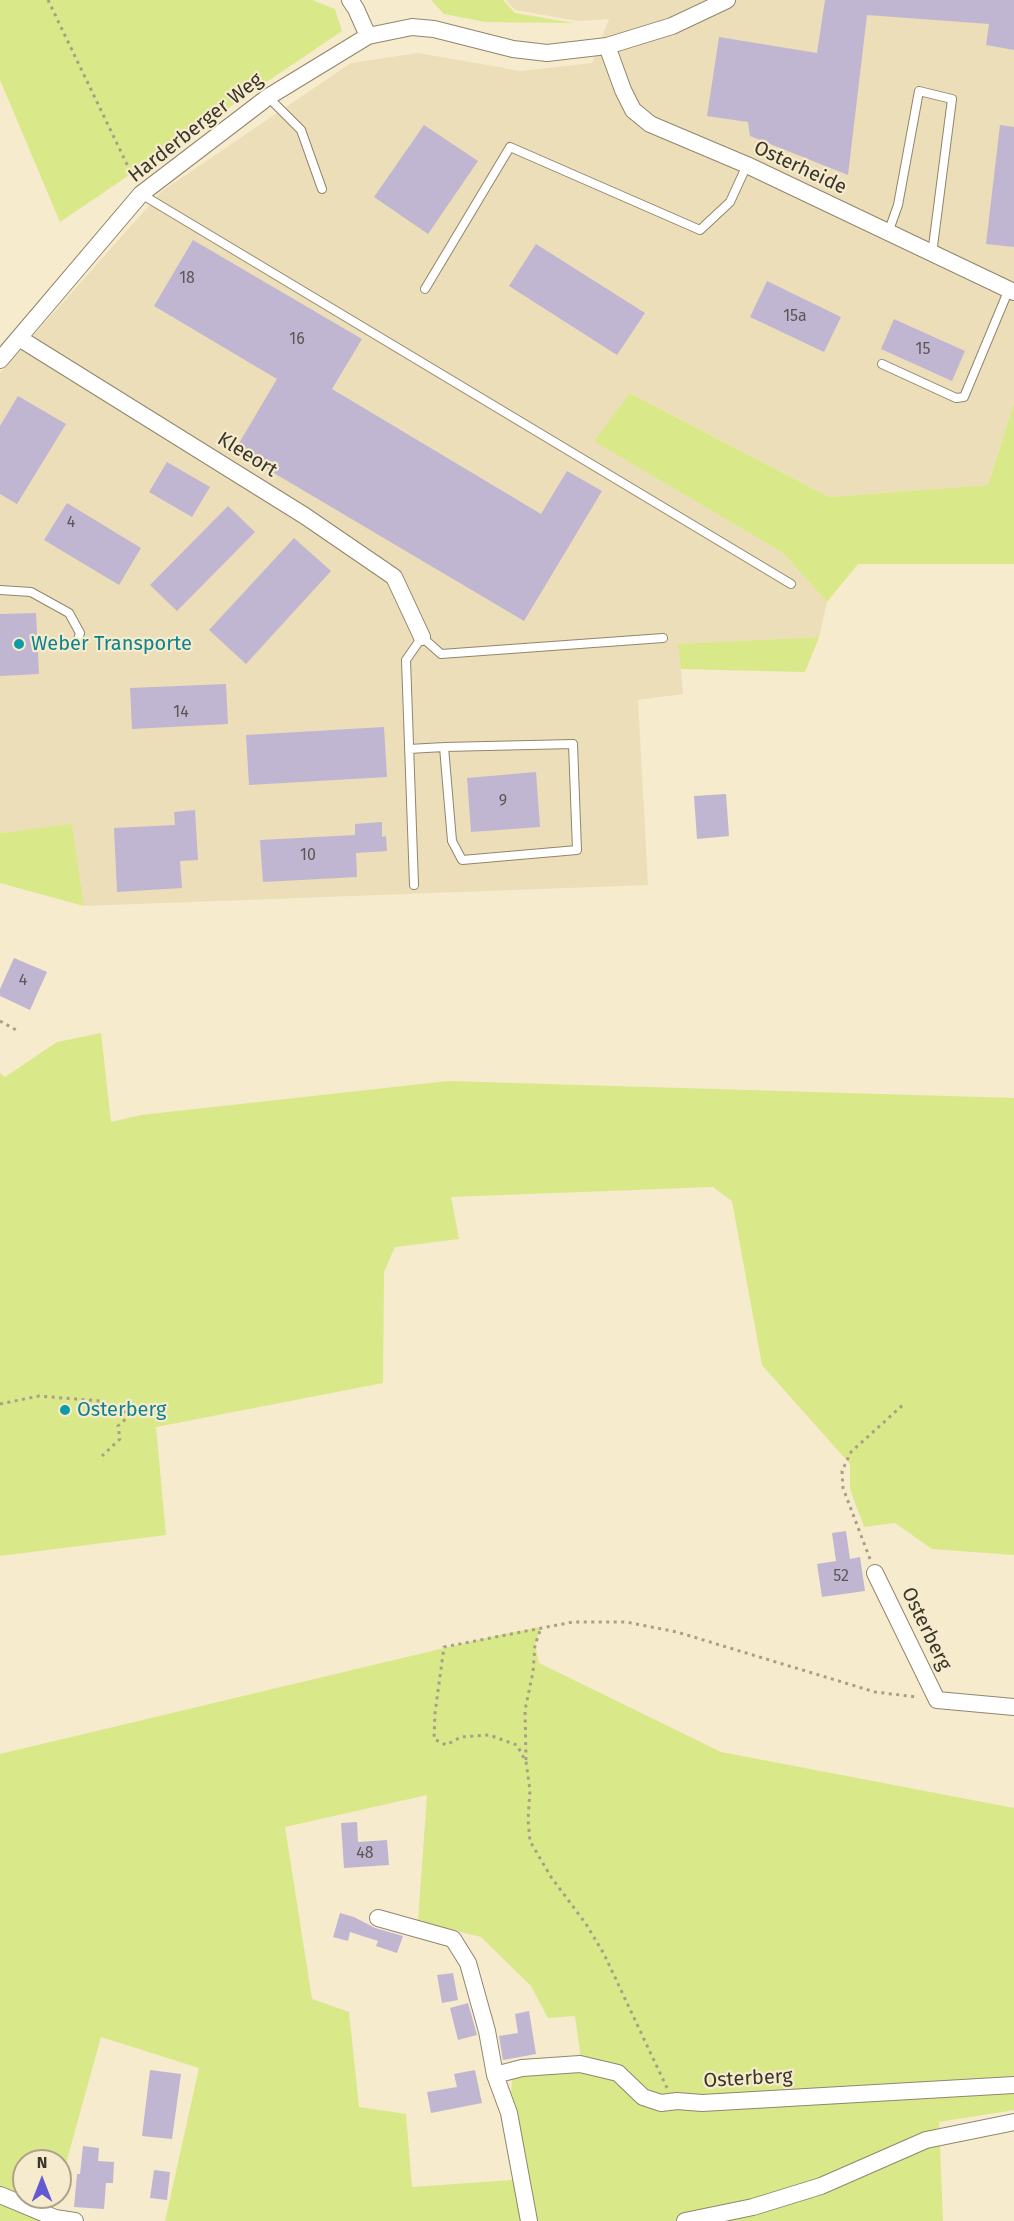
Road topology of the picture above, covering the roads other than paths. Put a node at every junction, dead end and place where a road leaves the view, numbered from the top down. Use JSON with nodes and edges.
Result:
{"nodes":[{"id":1,"x":350,"y":0,"type":"edge"},
{"id":2,"x":727,"y":0,"type":"edge"},
{"id":3,"x":368,"y":36,"type":"junction"},
{"id":4,"x":607,"y":46,"type":"junction"},
{"id":5,"x":268,"y":97,"type":"junction"},
{"id":6,"x":747,"y":165,"type":"junction"},
{"id":7,"x":322,"y":189,"type":"dead end"},
{"id":8,"x":141,"y":194,"type":"junction"},
{"id":9,"x":888,"y":233,"type":"junction"},
{"id":10,"x":932,"y":254,"type":"junction"},
{"id":11,"x":425,"y":289,"type":"dead end"},
{"id":12,"x":1012,"y":291,"type":"edge"},
{"id":13,"x":19,"y":338,"type":"junction"},
{"id":14,"x":0,"y":360,"type":"edge"},
{"id":15,"x":882,"y":364,"type":"dead end"},
{"id":16,"x":791,"y":584,"type":"dead end"},
{"id":17,"x":0,"y":590,"type":"edge"},
{"id":18,"x":422,"y":637,"type":"junction"},
{"id":19,"x":663,"y":638,"type":"dead end"},
{"id":20,"x":76,"y":646,"type":"dead end"},
{"id":21,"x":444,"y":747,"type":"junction"},
{"id":22,"x":409,"y":749,"type":"junction"},
{"id":23,"x":414,"y":885,"type":"dead end"},
{"id":24,"x":875,"y":1573,"type":"road end"},
{"id":25,"x":1014,"y":1707,"type":"edge"},
{"id":26,"x":378,"y":1918,"type":"dead end"},
{"id":27,"x":495,"y":2075,"type":"junction"},
{"id":28,"x":1014,"y":2085,"type":"edge"},
{"id":29,"x":1014,"y":2122,"type":"edge"},
{"id":30,"x":0,"y":2195,"type":"edge"},
{"id":31,"x":75,"y":2221,"type":"edge"},
{"id":32,"x":529,"y":2221,"type":"edge"},
{"id":33,"x":685,"y":2221,"type":"edge"}],
"edges":[{"from":1,"to":3,"type":"street"},
{"from":2,"to":4,"type":"street","name":"Harderberger Weg"},
{"from":3,"to":4,"type":"street","name":"Harderberger Weg"},
{"from":3,"to":5,"type":"street","name":"Harderberger Weg"},
{"from":4,"to":6,"type":"street","name":"Osterheide"},
{"from":5,"to":7,"type":"lane"},
{"from":5,"to":8,"type":"street","name":"Harderberger Weg"},
{"from":6,"to":9,"type":"street","name":"Osterheide"},
{"from":6,"to":11,"type":"lane"},
{"from":8,"to":13,"type":"street","name":"Harderberger Weg"},
{"from":8,"to":16,"type":"lane"},
{"from":9,"to":10,"type":"street","name":"Osterheide"},
{"from":9,"to":10,"type":"lane"},
{"from":10,"to":12,"type":"street","name":"Osterheide"},
{"from":12,"to":15,"type":"lane"},
{"from":13,"to":14,"type":"street","name":"Harderberger Weg"},
{"from":13,"to":18,"type":"street","name":"Kleeort"},
{"from":17,"to":20,"type":"lane"},
{"from":18,"to":19,"type":"lane"},
{"from":18,"to":22,"type":"lane"},
{"from":21,"to":21,"type":"lane"},
{"from":21,"to":22,"type":"lane"},
{"from":22,"to":23,"type":"lane"},
{"from":24,"to":25,"type":"street","name":"Osterberg"},
{"from":26,"to":27,"type":"street"},
{"from":27,"to":28,"type":"street","name":"Osterberg"},
{"from":27,"to":32,"type":"street"},
{"from":29,"to":33,"type":"street"},
{"from":30,"to":31,"type":"street"}]}
